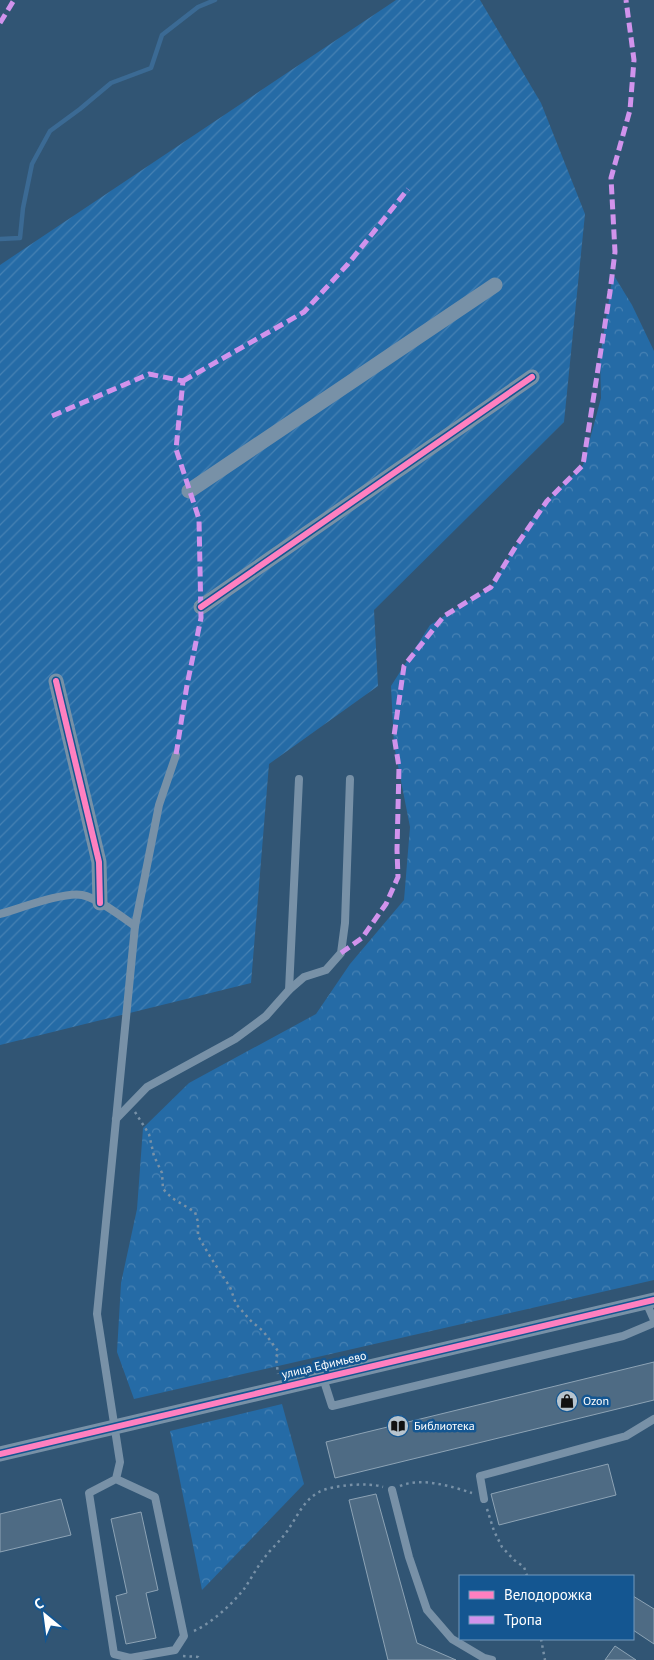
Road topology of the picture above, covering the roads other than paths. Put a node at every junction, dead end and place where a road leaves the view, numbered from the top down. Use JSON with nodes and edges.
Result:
{"nodes":[{"id":1,"x":495,"y":285,"type":"dead end"},
{"id":2,"x":532,"y":376,"type":"dead end"},
{"id":3,"x":189,"y":491,"type":"dead end"},
{"id":4,"x":200,"y":607,"type":"dead end"},
{"id":5,"x":56,"y":681,"type":"dead end"},
{"id":6,"x":176,"y":755,"type":"dead end"},
{"id":7,"x":299,"y":779,"type":"dead end"},
{"id":8,"x":350,"y":779,"type":"dead end"},
{"id":9,"x":100,"y":903,"type":"junction"},
{"id":10,"x":0,"y":914,"type":"edge"},
{"id":11,"x":135,"y":926,"type":"junction"},
{"id":12,"x":289,"y":990,"type":"junction"},
{"id":13,"x":116,"y":1119,"type":"junction"},
{"id":14,"x":650,"y":1301,"type":"edge"},
{"id":15,"x":654,"y":1322,"type":"edge"},
{"id":16,"x":322,"y":1378,"type":"junction"},
{"id":17,"x":654,"y":1419,"type":"edge"},
{"id":18,"x":113,"y":1426,"type":"junction"},
{"id":19,"x":0,"y":1454,"type":"edge"},
{"id":20,"x":116,"y":1480,"type":"junction"},
{"id":21,"x":392,"y":1490,"type":"road end"},
{"id":22,"x":484,"y":1499,"type":"road end"},
{"id":23,"x":492,"y":1660,"type":"edge"}],
"edges":[{"from":1,"to":3,"type":"street"},
{"from":2,"to":4,"type":"street"},
{"from":5,"to":9,"type":"street"},
{"from":6,"to":11,"type":"lane"},
{"from":7,"to":12,"type":"lane"},
{"from":8,"to":12,"type":"lane"},
{"from":9,"to":10,"type":"lane"},
{"from":9,"to":11,"type":"lane"},
{"from":11,"to":13,"type":"lane"},
{"from":12,"to":13,"type":"lane"},
{"from":13,"to":18,"type":"lane"},
{"from":14,"to":15,"type":"lane"},
{"from":14,"to":16,"type":"street","name":"улица Ефимьево"},
{"from":15,"to":16,"type":"lane"},
{"from":16,"to":18,"type":"street","name":"улица Ефимьево"},
{"from":17,"to":22,"type":"lane"},
{"from":18,"to":19,"type":"street","name":"улица Ефимьево"},
{"from":18,"to":20,"type":"lane"},
{"from":20,"to":20,"type":"lane"},
{"from":21,"to":23,"type":"lane"}]}
